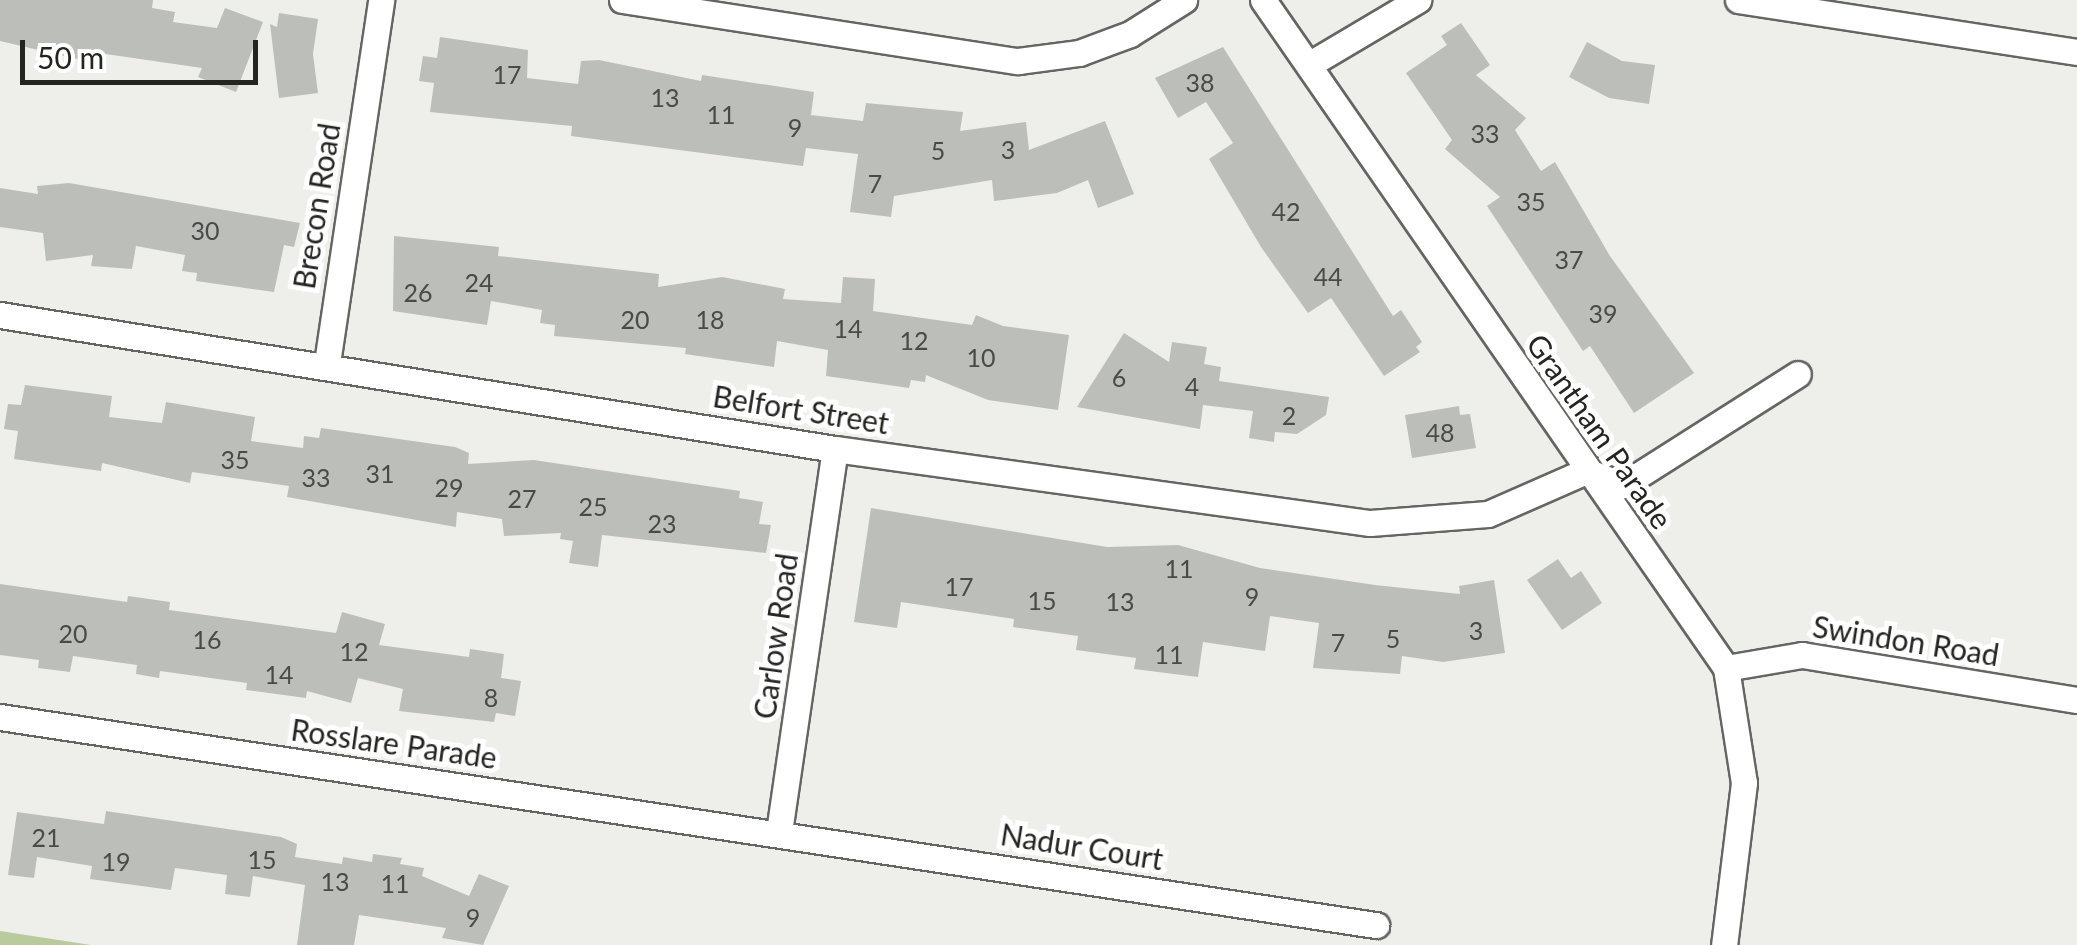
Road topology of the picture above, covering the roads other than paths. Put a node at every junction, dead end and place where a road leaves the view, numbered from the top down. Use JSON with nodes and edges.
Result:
{"nodes":[{"id":1,"x":381,"y":0,"type":"edge"},
{"id":2,"x":622,"y":0,"type":"edge"},
{"id":3,"x":1184,"y":0,"type":"edge"},
{"id":4,"x":1262,"y":0,"type":"edge"},
{"id":5,"x":1418,"y":0,"type":"edge"},
{"id":6,"x":1738,"y":0,"type":"edge"},
{"id":7,"x":2077,"y":52,"type":"edge"},
{"id":8,"x":1310,"y":64,"type":"junction"},
{"id":9,"x":0,"y":315,"type":"edge"},
{"id":10,"x":327,"y":363,"type":"junction"},
{"id":11,"x":1798,"y":374,"type":"dead end"},
{"id":12,"x":835,"y":449,"type":"junction"},
{"id":13,"x":1586,"y":471,"type":"junction"},
{"id":14,"x":1726,"y":668,"type":"junction"},
{"id":15,"x":2077,"y":700,"type":"edge"},
{"id":16,"x":0,"y":718,"type":"edge"},
{"id":17,"x":778,"y":832,"type":"junction"},
{"id":18,"x":1376,"y":924,"type":"dead end"},
{"id":19,"x":1724,"y":945,"type":"edge"}],
"edges":[{"from":1,"to":10,"type":"street","name":"Brecon Road"},
{"from":2,"to":3,"type":"street"},
{"from":4,"to":8,"type":"street","name":"Grantham Parade"},
{"from":5,"to":8,"type":"street"},
{"from":6,"to":7,"type":"street"},
{"from":8,"to":13,"type":"street","name":"Grantham Parade"},
{"from":9,"to":10,"type":"street","name":"Belfort Street"},
{"from":10,"to":12,"type":"street","name":"Belfort Street"},
{"from":11,"to":13,"type":"street"},
{"from":12,"to":13,"type":"street","name":"Belfort Street"},
{"from":12,"to":17,"type":"street","name":"Carlow Road"},
{"from":13,"to":14,"type":"street","name":"Grantham Parade"},
{"from":14,"to":15,"type":"street","name":"Swindon Road"},
{"from":14,"to":19,"type":"street","name":"Grantham Parade"},
{"from":16,"to":17,"type":"street","name":"Rosslare Parade"},
{"from":17,"to":18,"type":"street","name":"Nadur Court"}]}
